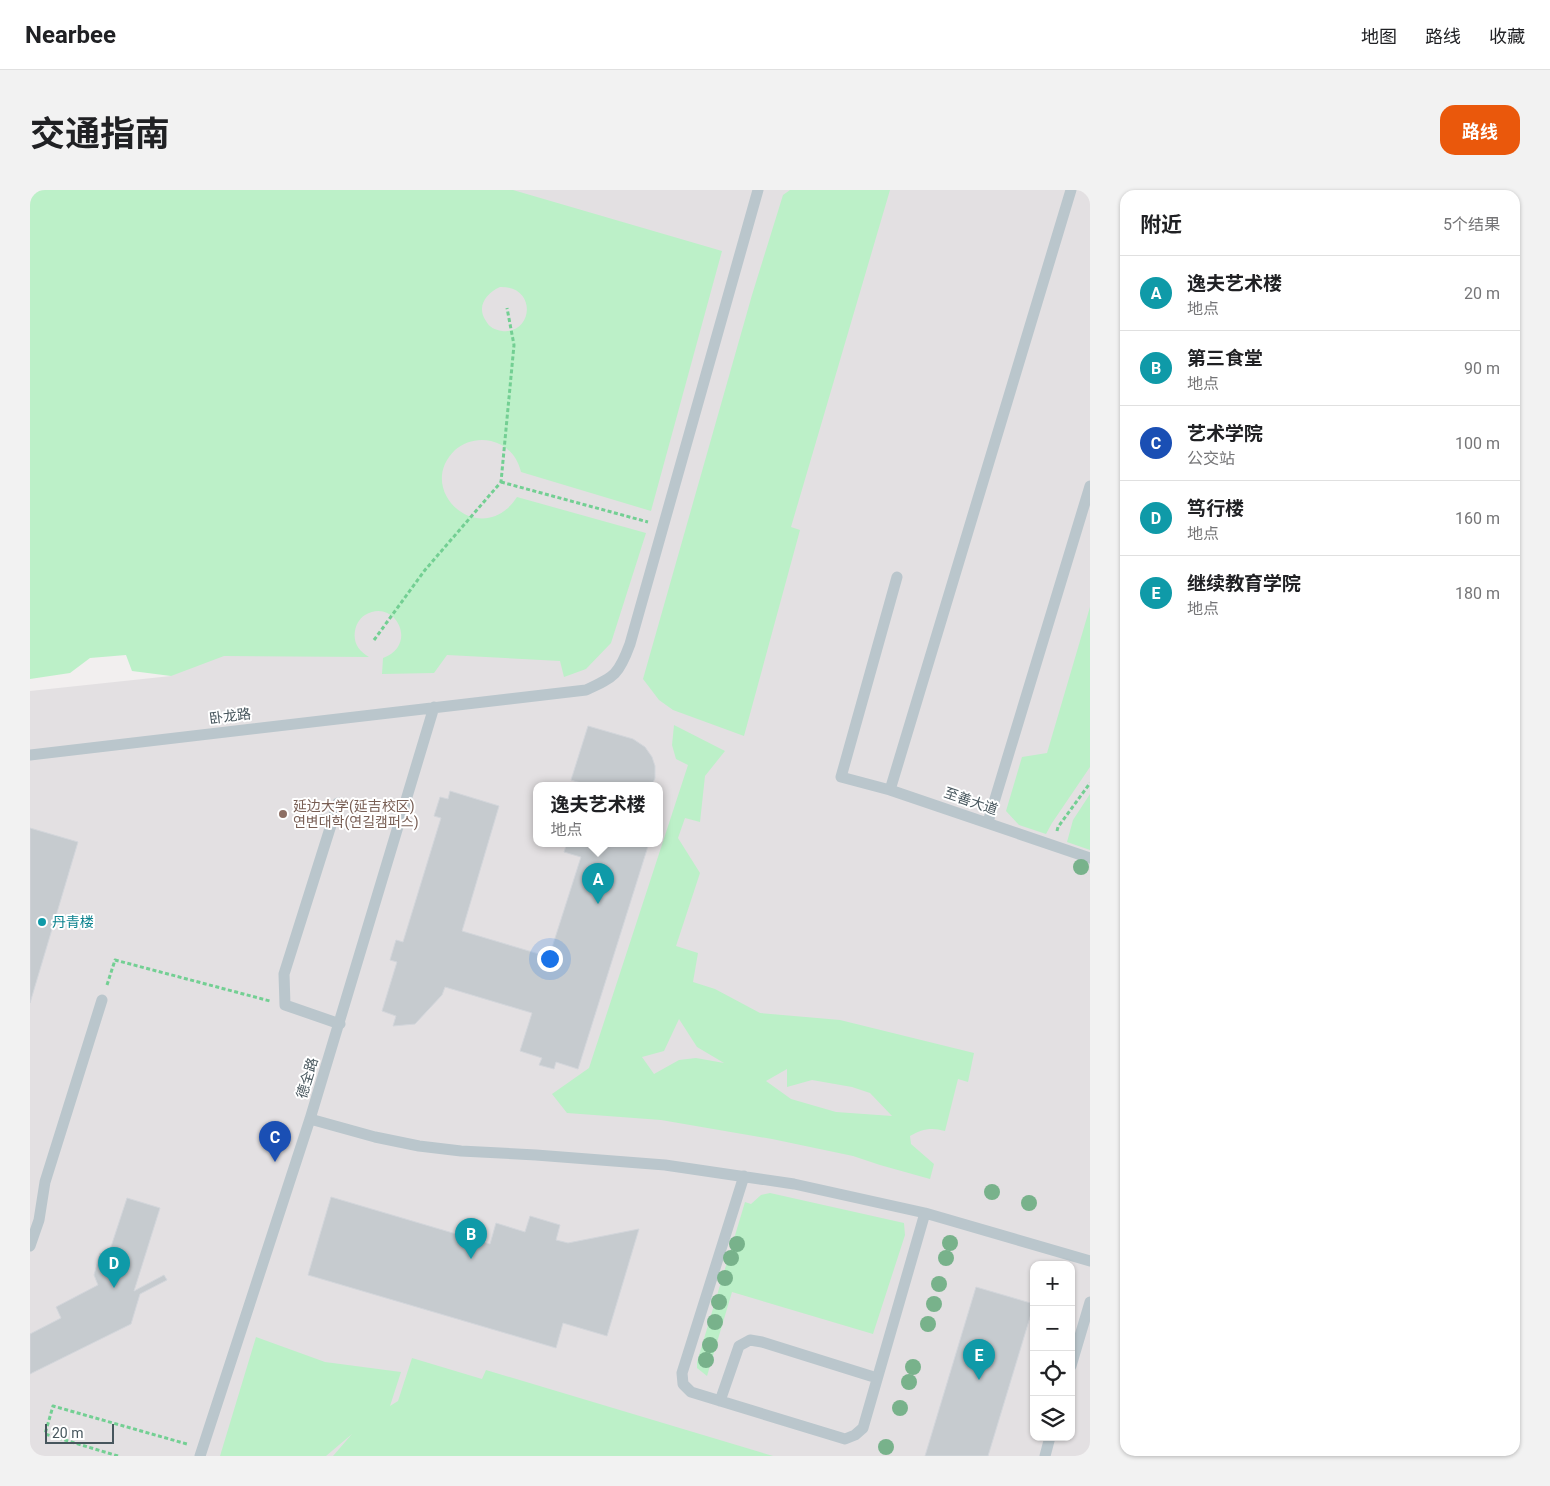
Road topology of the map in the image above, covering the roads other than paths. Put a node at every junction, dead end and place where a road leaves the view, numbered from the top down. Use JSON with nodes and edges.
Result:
{"nodes":[{"id":1,"x":758,"y":190,"type":"edge"},
{"id":2,"x":1071,"y":190,"type":"edge"},
{"id":3,"x":1090,"y":486,"type":"edge"},
{"id":4,"x":898,"y":578,"type":"dead end"},
{"id":5,"x":434,"y":707,"type":"junction"},
{"id":6,"x":30,"y":755,"type":"edge"},
{"id":7,"x":890,"y":790,"type":"junction"},
{"id":8,"x":338,"y":803,"type":"dead end"},
{"id":9,"x":988,"y":822,"type":"junction"},
{"id":10,"x":1090,"y":858,"type":"edge"},
{"id":11,"x":102,"y":1000,"type":"road end"},
{"id":12,"x":340,"y":1024,"type":"junction"},
{"id":13,"x":310,"y":1120,"type":"junction"},
{"id":14,"x":744,"y":1176,"type":"junction"},
{"id":15,"x":924,"y":1213,"type":"junction"},
{"id":16,"x":30,"y":1246,"type":"edge"},
{"id":17,"x":1090,"y":1261,"type":"edge"},
{"id":18,"x":1090,"y":1302,"type":"edge"},
{"id":19,"x":1075,"y":1353,"type":"edge"},
{"id":20,"x":877,"y":1378,"type":"junction"},
{"id":21,"x":720,"y":1401,"type":"junction"},
{"id":22,"x":1049,"y":1441,"type":"edge"},
{"id":23,"x":201,"y":1452,"type":"edge"},
{"id":24,"x":1045,"y":1456,"type":"edge"}],
"edges":[{"from":1,"to":5,"type":"lane","name":"卧龙路"},
{"from":2,"to":7,"type":"lane"},
{"from":3,"to":9,"type":"lane"},
{"from":4,"to":7,"type":"lane","name":"至善大道"},
{"from":5,"to":6,"type":"lane","name":"卧龙路"},
{"from":5,"to":12,"type":"lane","name":"德全路"},
{"from":7,"to":9,"type":"lane","name":"至善大道"},
{"from":8,"to":12,"type":"lane"},
{"from":9,"to":10,"type":"lane","name":"至善大道"},
{"from":11,"to":16,"type":"lane"},
{"from":12,"to":13,"type":"lane","name":"德全路"},
{"from":13,"to":14,"type":"lane"},
{"from":13,"to":23,"type":"lane","name":"德全路"},
{"from":14,"to":15,"type":"lane"},
{"from":14,"to":21,"type":"lane"},
{"from":15,"to":17,"type":"lane"},
{"from":15,"to":20,"type":"lane"},
{"from":18,"to":19,"type":"lane"},
{"from":20,"to":21,"type":"lane"},
{"from":20,"to":21,"type":"lane"},
{"from":22,"to":24,"type":"lane"}]}
